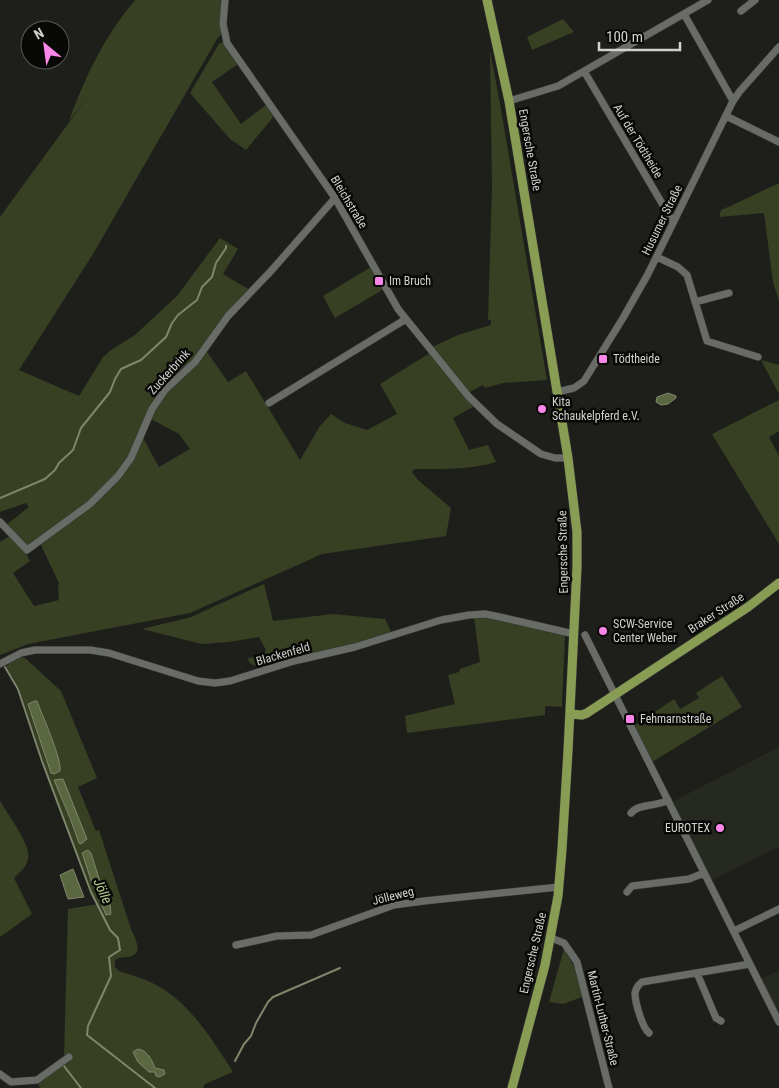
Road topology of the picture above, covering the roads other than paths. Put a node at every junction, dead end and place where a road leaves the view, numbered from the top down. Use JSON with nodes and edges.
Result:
{"nodes":[{"id":1,"x":225,"y":0,"type":"edge"},
{"id":2,"x":487,"y":0,"type":"edge"},
{"id":3,"x":708,"y":0,"type":"edge"},
{"id":4,"x":755,"y":0,"type":"edge"},
{"id":5,"x":741,"y":11,"type":"dead end"},
{"id":6,"x":684,"y":14,"type":"junction"},
{"id":7,"x":779,"y":47,"type":"edge"},
{"id":8,"x":584,"y":72,"type":"junction"},
{"id":9,"x":509,"y":101,"type":"junction"},
{"id":10,"x":734,"y":101,"type":"junction"},
{"id":11,"x":726,"y":116,"type":"junction"},
{"id":12,"x":779,"y":142,"type":"edge"},
{"id":13,"x":335,"y":198,"type":"junction"},
{"id":14,"x":673,"y":222,"type":"junction"},
{"id":15,"x":657,"y":257,"type":"junction"},
{"id":16,"x":729,"y":293,"type":"dead end"},
{"id":17,"x":695,"y":302,"type":"junction"},
{"id":18,"x":406,"y":320,"type":"junction"},
{"id":19,"x":758,"y":357,"type":"dead end"},
{"id":20,"x":557,"y":392,"type":"junction"},
{"id":21,"x":269,"y":403,"type":"dead end"},
{"id":22,"x":568,"y":458,"type":"junction"},
{"id":23,"x":0,"y":522,"type":"edge"},
{"id":24,"x":779,"y":583,"type":"edge"},
{"id":25,"x":574,"y":634,"type":"junction"},
{"id":26,"x":585,"y":635,"type":"dead end"},
{"id":27,"x":0,"y":664,"type":"edge"},
{"id":28,"x":614,"y":695,"type":"junction"},
{"id":29,"x":570,"y":714,"type":"junction"},
{"id":30,"x":668,"y":800,"type":"junction"},
{"id":31,"x":631,"y":813,"type":"dead end"},
{"id":32,"x":704,"y":873,"type":"junction"},
{"id":33,"x":559,"y":887,"type":"junction"},
{"id":34,"x":626,"y":892,"type":"dead end"},
{"id":35,"x":779,"y":908,"type":"edge"},
{"id":36,"x":734,"y":931,"type":"junction"},
{"id":37,"x":551,"y":938,"type":"junction"},
{"id":38,"x":236,"y":945,"type":"dead end"},
{"id":39,"x":750,"y":964,"type":"junction"},
{"id":40,"x":697,"y":973,"type":"junction"},
{"id":41,"x":721,"y":1021,"type":"dead end"},
{"id":42,"x":779,"y":1022,"type":"edge"},
{"id":43,"x":649,"y":1033,"type":"dead end"},
{"id":44,"x":69,"y":1058,"type":"dead end"},
{"id":45,"x":0,"y":1074,"type":"edge"},
{"id":46,"x":512,"y":1088,"type":"edge"},
{"id":47,"x":609,"y":1088,"type":"edge"}],
"edges":[{"from":1,"to":13,"type":"street","name":"Bleichstraße"},
{"from":2,"to":9,"type":"main road","name":"Engersche Straße"},
{"from":3,"to":6,"type":"street"},
{"from":4,"to":5,"type":"street"},
{"from":6,"to":8,"type":"street"},
{"from":6,"to":10,"type":"street"},
{"from":7,"to":10,"type":"street","name":"Husumer Straße"},
{"from":8,"to":9,"type":"street"},
{"from":8,"to":14,"type":"street","name":"Auf der Tödtheide"},
{"from":9,"to":20,"type":"main road","name":"Engersche Straße"},
{"from":10,"to":11,"type":"street","name":"Husumer Straße"},
{"from":11,"to":12,"type":"street"},
{"from":11,"to":14,"type":"street","name":"Husumer Straße"},
{"from":13,"to":18,"type":"street","name":"Bleichstraße"},
{"from":13,"to":23,"type":"street","name":"Zuckerbrink"},
{"from":14,"to":15,"type":"street","name":"Husumer Straße"},
{"from":15,"to":17,"type":"street"},
{"from":15,"to":20,"type":"street","name":"Husumer Straße"},
{"from":16,"to":17,"type":"street"},
{"from":17,"to":19,"type":"street"},
{"from":18,"to":21,"type":"street"},
{"from":18,"to":22,"type":"street","name":"Bleichstraße"},
{"from":20,"to":22,"type":"main road","name":"Engersche Straße"},
{"from":22,"to":25,"type":"main road","name":"Engersche Straße"},
{"from":24,"to":28,"type":"main road","name":"Braker Straße"},
{"from":25,"to":27,"type":"street","name":"Blackenfeld"},
{"from":25,"to":29,"type":"main road","name":"Engersche Straße"},
{"from":26,"to":28,"type":"street"},
{"from":28,"to":29,"type":"main road","name":"Braker Straße"},
{"from":28,"to":30,"type":"street"},
{"from":29,"to":33,"type":"main road","name":"Engersche Straße"},
{"from":30,"to":31,"type":"street"},
{"from":30,"to":32,"type":"street"},
{"from":32,"to":34,"type":"street"},
{"from":32,"to":36,"type":"street"},
{"from":33,"to":37,"type":"main road","name":"Engersche Straße"},
{"from":33,"to":38,"type":"street","name":"Jölleweg"},
{"from":35,"to":36,"type":"street"},
{"from":36,"to":39,"type":"street"},
{"from":37,"to":46,"type":"main road","name":"Engersche Straße"},
{"from":37,"to":47,"type":"street","name":"Martin-Luther-Straße"},
{"from":39,"to":40,"type":"street"},
{"from":39,"to":42,"type":"street"},
{"from":40,"to":41,"type":"street"},
{"from":40,"to":43,"type":"street"},
{"from":44,"to":45,"type":"street"}]}
